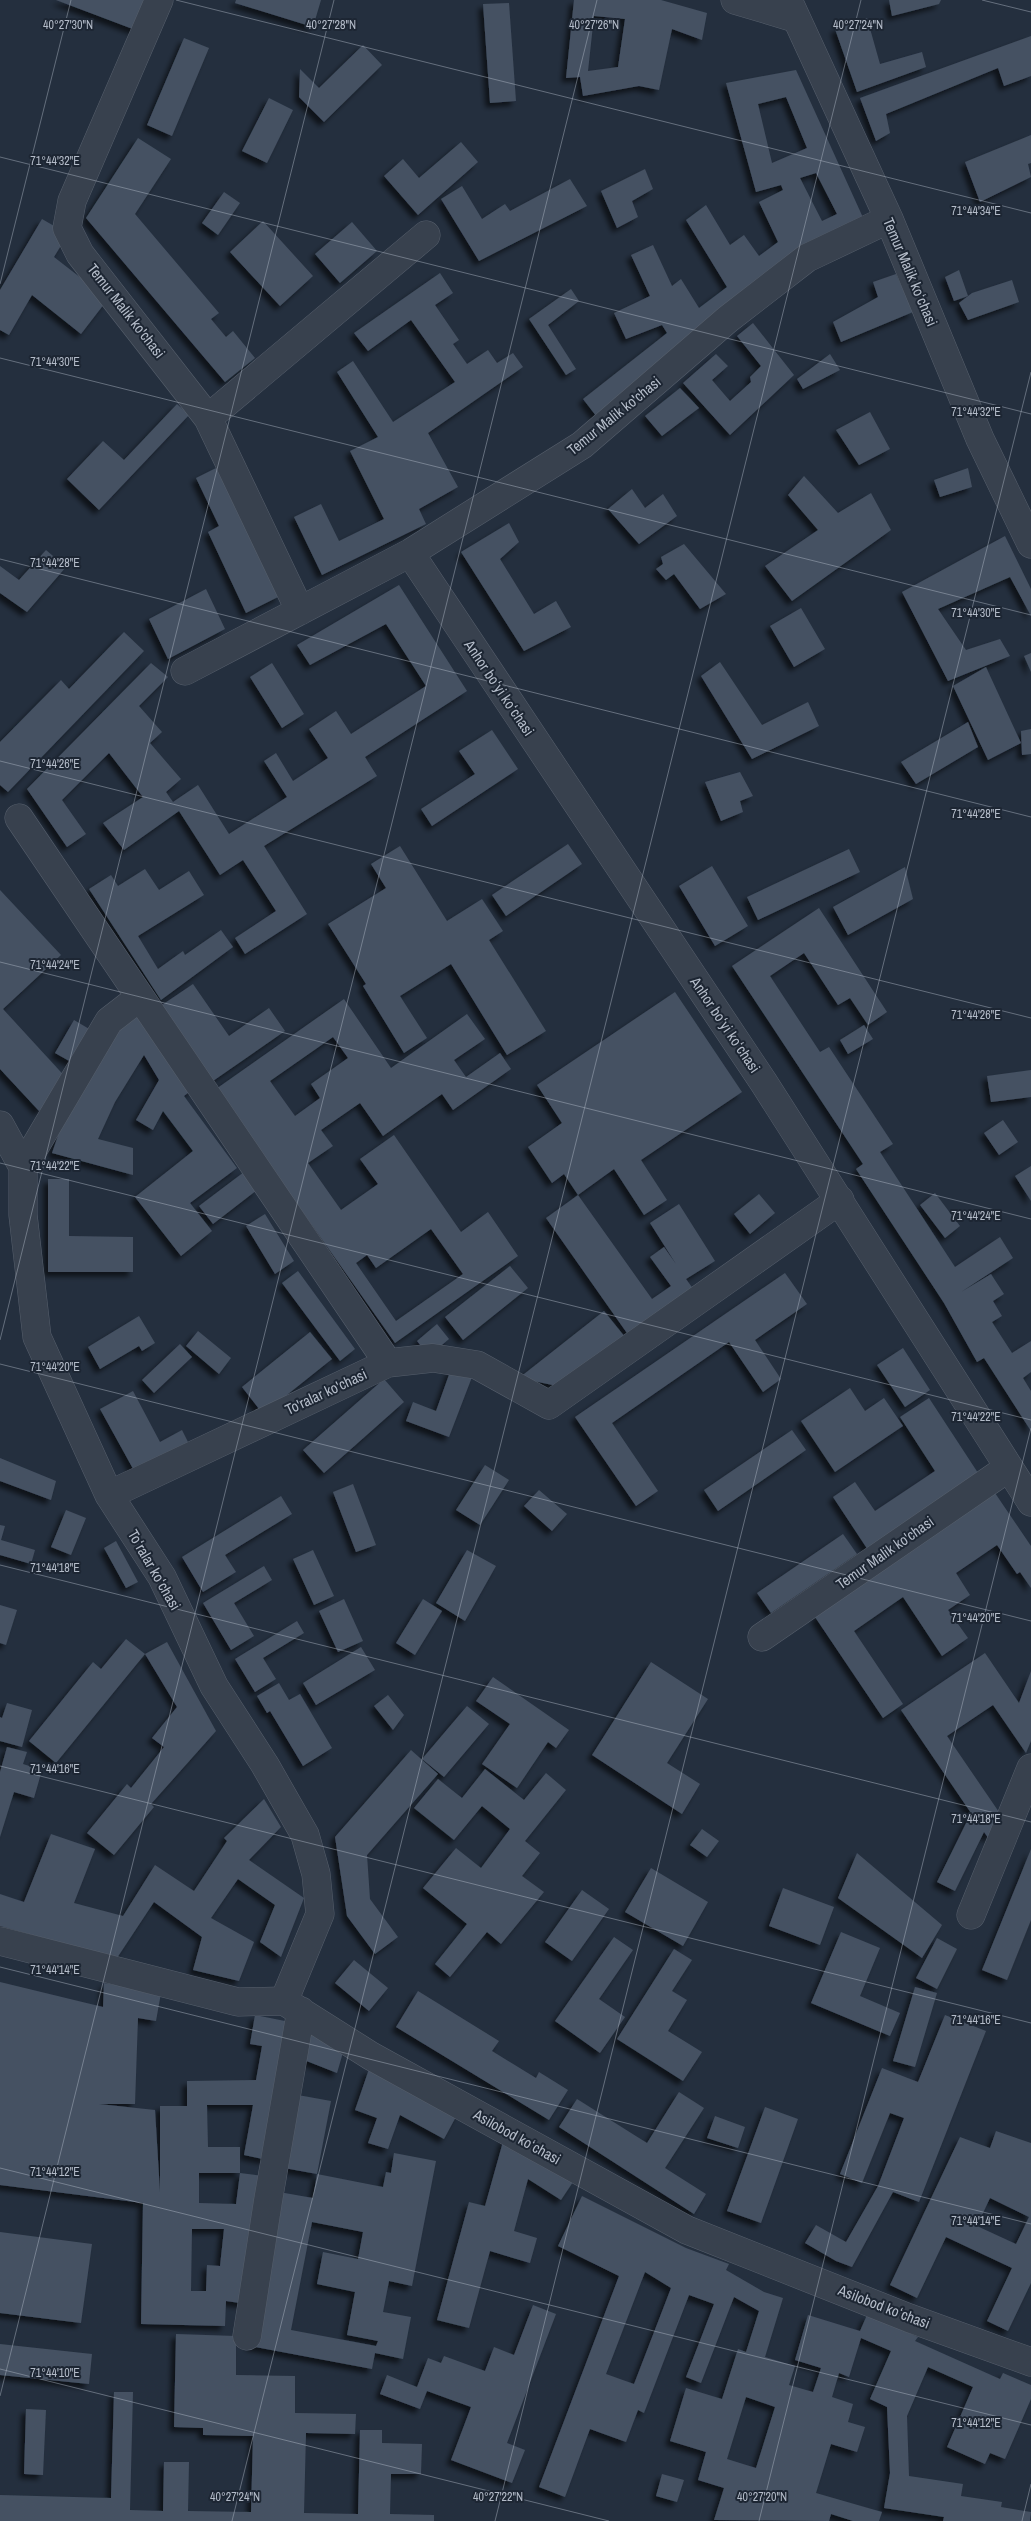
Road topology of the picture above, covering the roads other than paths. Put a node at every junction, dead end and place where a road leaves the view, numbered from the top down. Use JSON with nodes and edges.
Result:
{"nodes":[{"id":1,"x":159,"y":0,"type":"edge"},
{"id":2,"x":735,"y":0,"type":"edge"},
{"id":3,"x":792,"y":9,"type":"edge"},
{"id":4,"x":889,"y":219,"type":"junction"},
{"id":5,"x":426,"y":235,"type":"dead end"},
{"id":6,"x":208,"y":418,"type":"junction"},
{"id":7,"x":1031,"y":544,"type":"edge"},
{"id":8,"x":410,"y":554,"type":"junction"},
{"id":9,"x":300,"y":611,"type":"junction"},
{"id":10,"x":185,"y":671,"type":"dead end"},
{"id":11,"x":19,"y":818,"type":"dead end"},
{"id":12,"x":140,"y":997,"type":"junction"},
{"id":13,"x":0,"y":1125,"type":"edge"},
{"id":14,"x":23,"y":1166,"type":"junction"},
{"id":15,"x":840,"y":1200,"type":"junction"},
{"id":16,"x":388,"y":1363,"type":"junction"},
{"id":17,"x":1008,"y":1468,"type":"junction"},
{"id":18,"x":109,"y":1495,"type":"junction"},
{"id":19,"x":1031,"y":1502,"type":"edge"},
{"id":20,"x":762,"y":1637,"type":"dead end"},
{"id":21,"x":1031,"y":1768,"type":"edge"},
{"id":22,"x":971,"y":1916,"type":"dead end"},
{"id":23,"x":0,"y":1941,"type":"edge"},
{"id":24,"x":293,"y":2006,"type":"junction"},
{"id":25,"x":247,"y":2336,"type":"dead end"},
{"id":26,"x":1031,"y":2362,"type":"edge"}],
"edges":[{"from":1,"to":6,"type":"street","name":"Temur Malik ko'chasi"},
{"from":2,"to":3,"type":"street"},
{"from":3,"to":4,"type":"street","name":"Temur Malik koʻchasi"},
{"from":4,"to":7,"type":"street","name":"Temur Malik koʻchasi"},
{"from":4,"to":8,"type":"street","name":"Temur Malik ko'chasi"},
{"from":5,"to":6,"type":"street"},
{"from":6,"to":9,"type":"street","name":"Temur Malik ko'chasi"},
{"from":8,"to":9,"type":"street","name":"Temur Malik ko'chasi"},
{"from":8,"to":15,"type":"street","name":"Anhor boʻyi koʻchasi"},
{"from":9,"to":10,"type":"street","name":"Temur Malik ko'chasi"},
{"from":11,"to":12,"type":"street"},
{"from":12,"to":14,"type":"street"},
{"from":12,"to":16,"type":"street"},
{"from":13,"to":14,"type":"street","name":"Toʻralar koʻchasi"},
{"from":14,"to":18,"type":"street","name":"Toʻralar koʻchasi"},
{"from":15,"to":16,"type":"street","name":"To'ralar ko'chasi"},
{"from":15,"to":17,"type":"street","name":"Anhor boʻyi koʻchasi"},
{"from":16,"to":18,"type":"street","name":"To'ralar ko'chasi"},
{"from":17,"to":19,"type":"street","name":"Anhor boʻyi koʻchasi"},
{"from":17,"to":20,"type":"street","name":"Temur Malik ko'chasi"},
{"from":18,"to":24,"type":"street","name":"Toʻralar koʻchasi"},
{"from":21,"to":22,"type":"street"},
{"from":23,"to":24,"type":"street"},
{"from":24,"to":25,"type":"street","name":"Toʻralar koʻchasi"},
{"from":24,"to":26,"type":"street","name":"Asilobod koʻchasi"}]}
